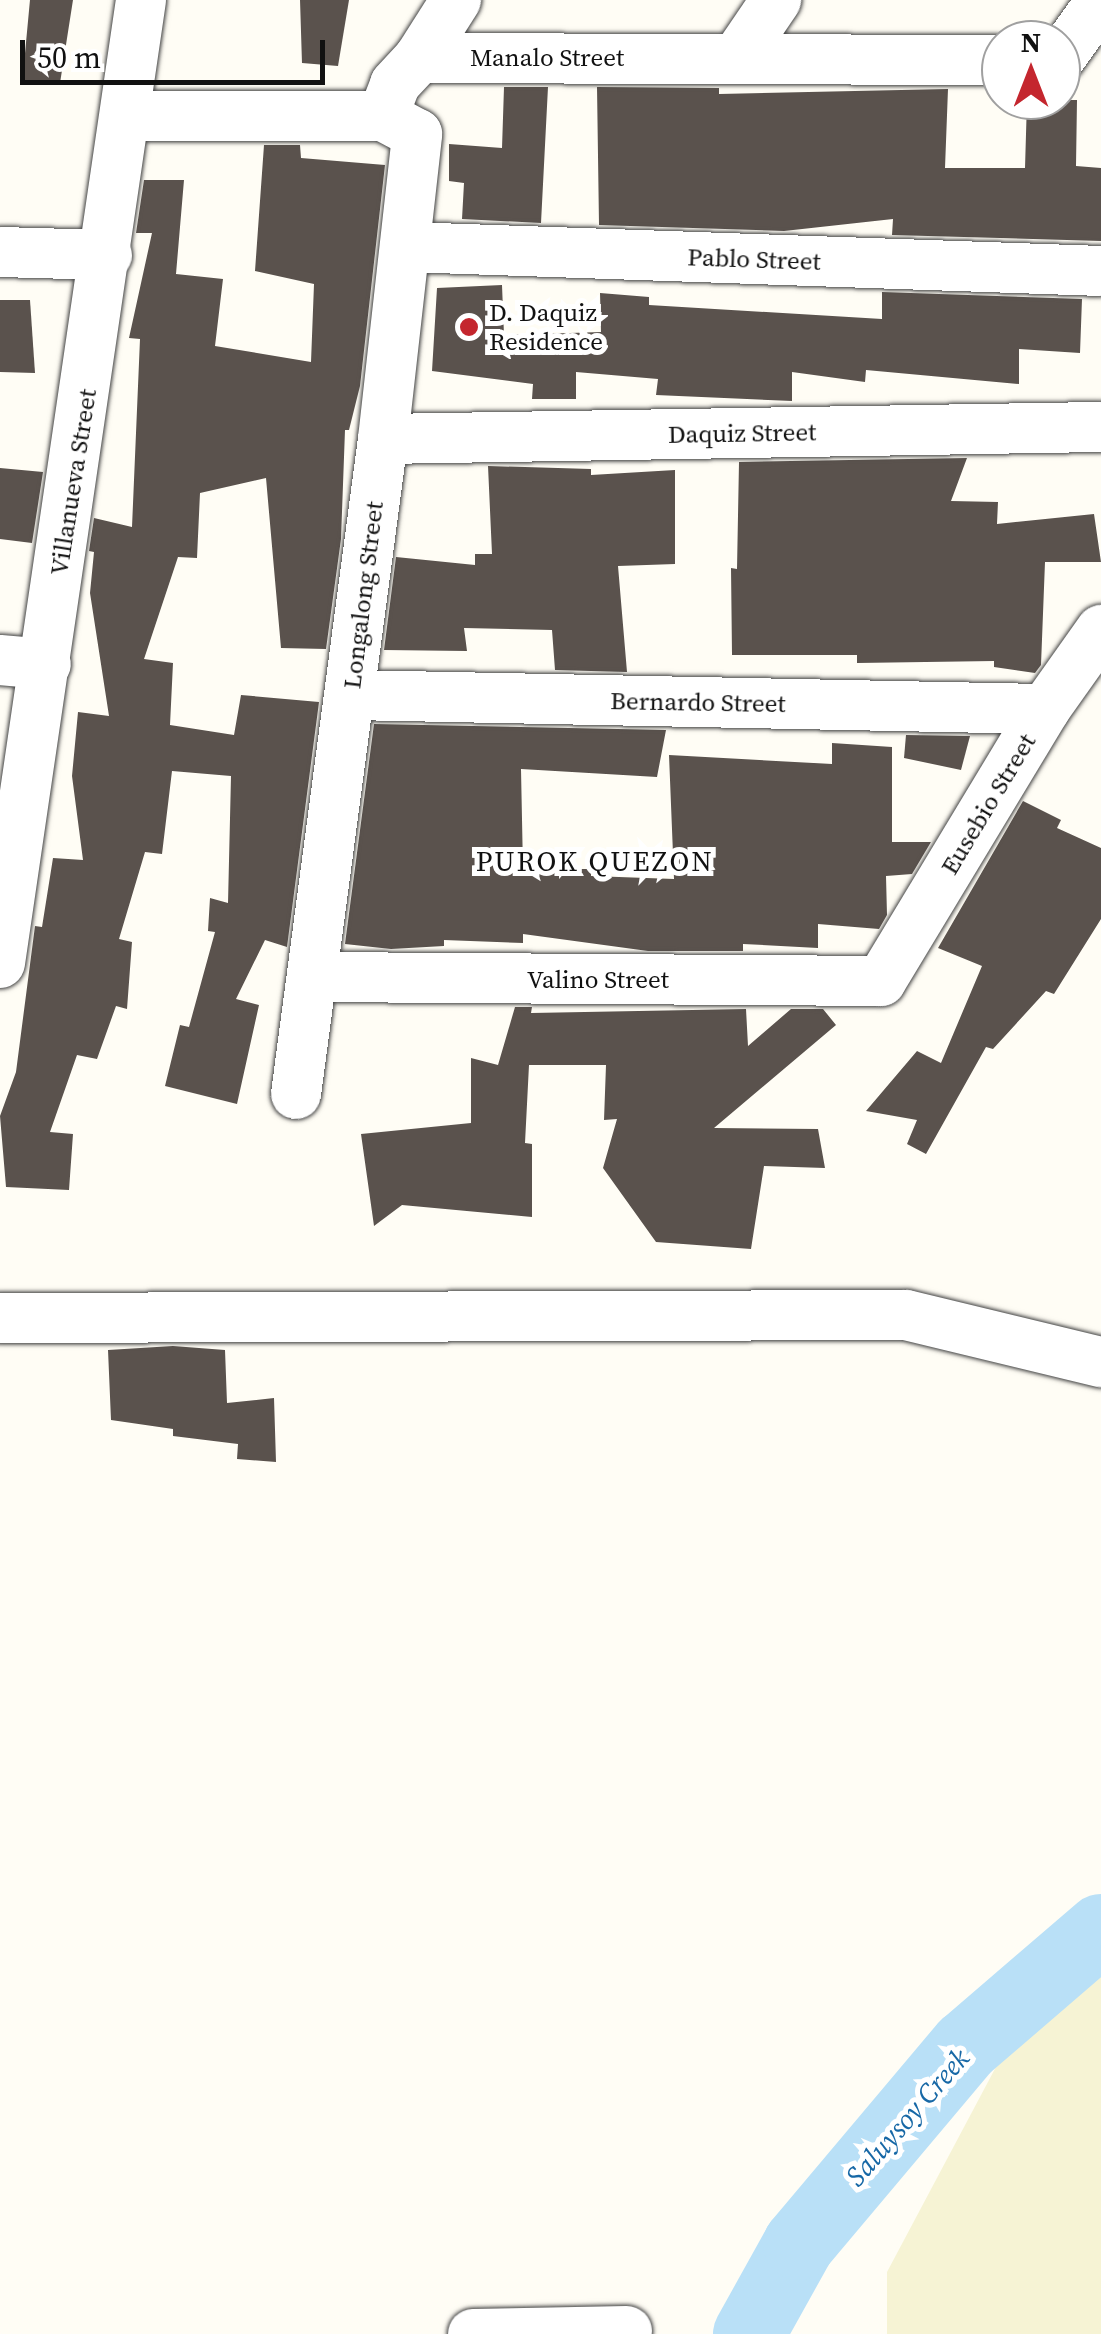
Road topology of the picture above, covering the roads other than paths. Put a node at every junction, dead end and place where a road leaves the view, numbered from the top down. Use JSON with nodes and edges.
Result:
{"nodes":[{"id":1,"x":142,"y":0,"type":"edge"},
{"id":2,"x":456,"y":0,"type":"edge"},
{"id":3,"x":776,"y":0,"type":"edge"},
{"id":4,"x":1101,"y":0,"type":"edge"},
{"id":5,"x":1081,"y":30,"type":"edge"},
{"id":6,"x":738,"y":56,"type":"junction"},
{"id":7,"x":418,"y":58,"type":"junction"},
{"id":8,"x":981,"y":60,"type":"edge"},
{"id":9,"x":126,"y":116,"type":"junction"},
{"id":10,"x":383,"y":116,"type":"junction"},
{"id":11,"x":407,"y":246,"type":"junction"},
{"id":12,"x":0,"y":252,"type":"edge"},
{"id":13,"x":107,"y":255,"type":"junction"},
{"id":14,"x":1101,"y":271,"type":"edge"},
{"id":15,"x":1101,"y":427,"type":"edge"},
{"id":16,"x":383,"y":439,"type":"junction"},
{"id":17,"x":1101,"y":630,"type":"edge"},
{"id":18,"x":23,"y":662,"type":"edge"},
{"id":19,"x":351,"y":695,"type":"junction"},
{"id":20,"x":1045,"y":709,"type":"junction"},
{"id":21,"x":0,"y":963,"type":"edge"},
{"id":22,"x":315,"y":977,"type":"junction"},
{"id":23,"x":881,"y":981,"type":"joint"},
{"id":24,"x":296,"y":1094,"type":"dead end"},
{"id":25,"x":0,"y":1318,"type":"edge"},
{"id":26,"x":1101,"y":1362,"type":"edge"},
{"id":27,"x":627,"y":2331,"type":"dead end"},
{"id":28,"x":472,"y":2334,"type":"edge"}],
"edges":[{"from":1,"to":9,"type":"street","name":"Villanueva Street"},
{"from":2,"to":7,"type":"street"},
{"from":3,"to":6,"type":"street"},
{"from":4,"to":5,"type":"street"},
{"from":6,"to":7,"type":"street","name":"Manalo Street"},
{"from":6,"to":8,"type":"street","name":"Manalo Street"},
{"from":7,"to":10,"type":"street"},
{"from":9,"to":10,"type":"street"},
{"from":9,"to":13,"type":"street","name":"Villanueva Street"},
{"from":10,"to":11,"type":"street","name":"Longalong Street"},
{"from":11,"to":14,"type":"street","name":"Pablo Street"},
{"from":11,"to":16,"type":"street","name":"Longalong Street"},
{"from":12,"to":13,"type":"street"},
{"from":13,"to":18,"type":"street","name":"Villanueva Street"},
{"from":15,"to":16,"type":"street","name":"Daquiz Street"},
{"from":16,"to":19,"type":"street","name":"Longalong Street"},
{"from":17,"to":20,"type":"street","name":"Eusebio Street"},
{"from":18,"to":21,"type":"street","name":"Villanueva Street"},
{"from":19,"to":20,"type":"street","name":"Bernardo Street"},
{"from":19,"to":22,"type":"street","name":"Longalong Street"},
{"from":20,"to":23,"type":"street","name":"Eusebio Street"},
{"from":22,"to":23,"type":"street","name":"Valino Street"},
{"from":22,"to":24,"type":"street","name":"Longalong Street"},
{"from":25,"to":26,"type":"street"},
{"from":27,"to":28,"type":"street"}]}
